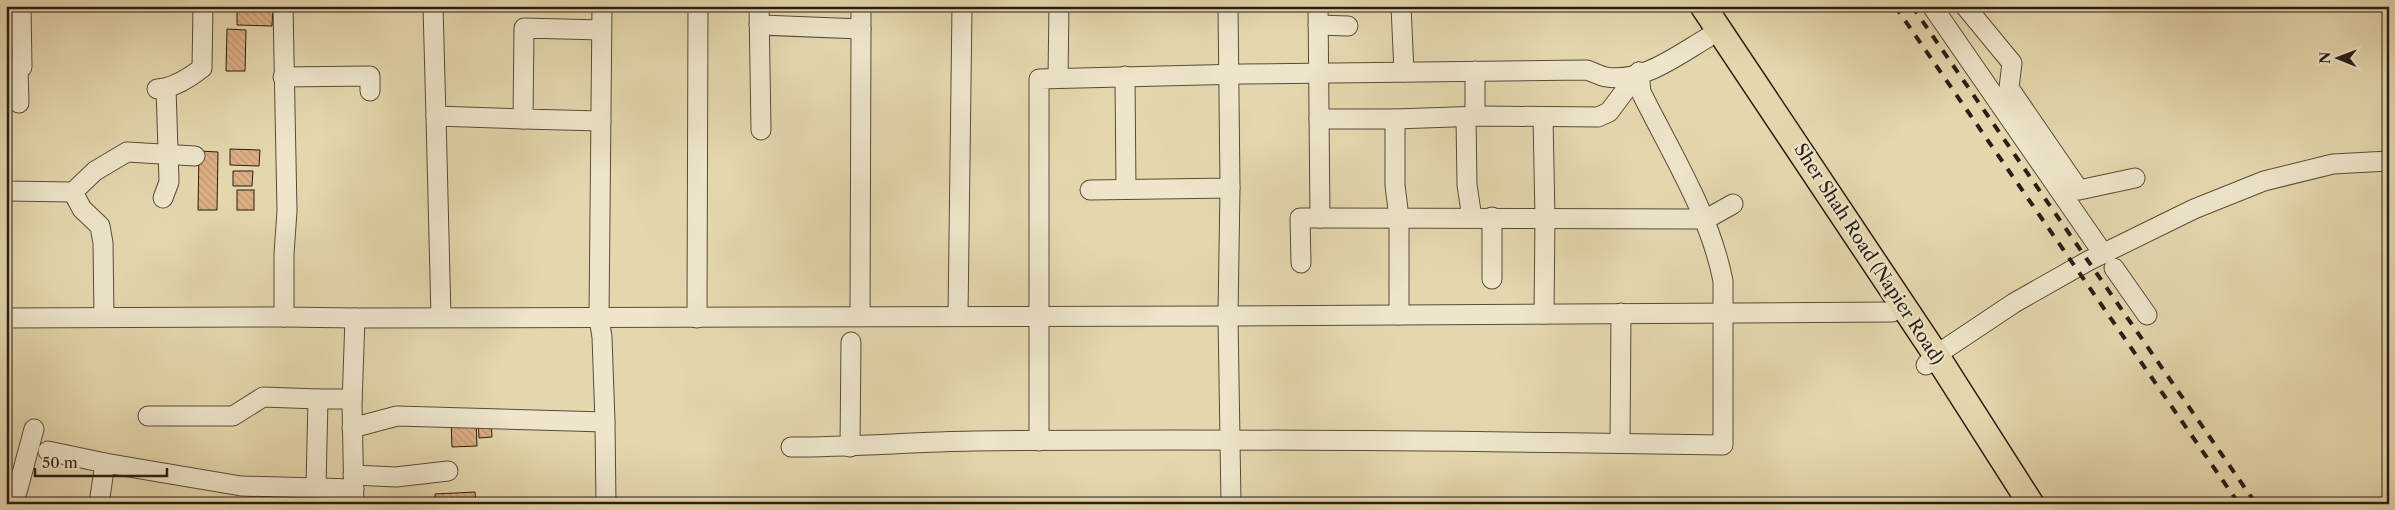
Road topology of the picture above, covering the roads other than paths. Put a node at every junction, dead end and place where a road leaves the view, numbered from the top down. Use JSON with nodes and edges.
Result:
{"nodes":[{"id":1,"x":21,"y":6,"type":"edge"},
{"id":2,"x":203,"y":6,"type":"edge"},
{"id":3,"x":283,"y":6,"type":"edge"},
{"id":4,"x":434,"y":6,"type":"edge"},
{"id":5,"x":602,"y":6,"type":"edge"},
{"id":6,"x":698,"y":6,"type":"edge"},
{"id":7,"x":759,"y":6,"type":"edge"},
{"id":8,"x":861,"y":6,"type":"edge"},
{"id":9,"x":962,"y":6,"type":"edge"},
{"id":10,"x":1059,"y":6,"type":"edge"},
{"id":11,"x":1228,"y":6,"type":"edge"},
{"id":12,"x":1318,"y":6,"type":"edge"},
{"id":13,"x":1401,"y":6,"type":"edge"},
{"id":14,"x":1686,"y":6,"type":"edge"},
{"id":15,"x":1703,"y":6,"type":"edge"},
{"id":16,"x":1932,"y":6,"type":"edge"},
{"id":17,"x":1965,"y":6,"type":"edge"},
{"id":18,"x":759,"y":25,"type":"junction"},
{"id":19,"x":1318,"y":25,"type":"junction"},
{"id":20,"x":1348,"y":26,"type":"dead end"},
{"id":21,"x":861,"y":29,"type":"junction"},
{"id":22,"x":602,"y":30,"type":"junction"},
{"id":23,"x":1707,"y":38,"type":"junction"},
{"id":24,"x":1730,"y":58,"type":"junction"},
{"id":25,"x":12,"y":67,"type":"edge"},
{"id":26,"x":1475,"y":71,"type":"junction"},
{"id":27,"x":1404,"y":72,"type":"junction"},
{"id":28,"x":1639,"y":72,"type":"junction"},
{"id":29,"x":1318,"y":73,"type":"junction"},
{"id":30,"x":1229,"y":74,"type":"junction"},
{"id":31,"x":1125,"y":76,"type":"junction"},
{"id":32,"x":284,"y":77,"type":"junction"},
{"id":33,"x":1058,"y":78,"type":"junction"},
{"id":34,"x":370,"y":91,"type":"dead end"},
{"id":35,"x":19,"y":103,"type":"dead end"},
{"id":36,"x":436,"y":116,"type":"junction"},
{"id":37,"x":1471,"y":116,"type":"junction"},
{"id":38,"x":1543,"y":117,"type":"junction"},
{"id":39,"x":522,"y":119,"type":"junction"},
{"id":40,"x":1319,"y":119,"type":"junction"},
{"id":41,"x":1395,"y":119,"type":"junction"},
{"id":42,"x":601,"y":121,"type":"junction"},
{"id":43,"x":761,"y":130,"type":"dead end"},
{"id":44,"x":168,"y":156,"type":"junction"},
{"id":45,"x":195,"y":156,"type":"dead end"},
{"id":46,"x":2389,"y":161,"type":"edge"},
{"id":47,"x":2135,"y":178,"type":"dead end"},
{"id":48,"x":1230,"y":188,"type":"junction"},
{"id":49,"x":1126,"y":189,"type":"junction"},
{"id":50,"x":1090,"y":190,"type":"dead end"},
{"id":51,"x":6,"y":191,"type":"edge"},
{"id":52,"x":74,"y":192,"type":"junction"},
{"id":53,"x":163,"y":198,"type":"dead end"},
{"id":54,"x":1733,"y":204,"type":"dead end"},
{"id":55,"x":1320,"y":218,"type":"junction"},
{"id":56,"x":1399,"y":218,"type":"junction"},
{"id":57,"x":1472,"y":218,"type":"junction"},
{"id":58,"x":1492,"y":218,"type":"junction"},
{"id":59,"x":1545,"y":218,"type":"junction"},
{"id":60,"x":1704,"y":218,"type":"junction"},
{"id":61,"x":2100,"y":249,"type":"dead end"},
{"id":62,"x":1301,"y":264,"type":"dead end"},
{"id":63,"x":2114,"y":268,"type":"dead end"},
{"id":64,"x":1492,"y":279,"type":"dead end"},
{"id":65,"x":1892,"y":312,"type":"junction"},
{"id":66,"x":1621,"y":313,"type":"junction"},
{"id":67,"x":1723,"y":313,"type":"junction"},
{"id":68,"x":1544,"y":314,"type":"junction"},
{"id":69,"x":1399,"y":315,"type":"junction"},
{"id":70,"x":2147,"y":315,"type":"dead end"},
{"id":71,"x":104,"y":316,"type":"junction"},
{"id":72,"x":860,"y":316,"type":"junction"},
{"id":73,"x":958,"y":316,"type":"junction"},
{"id":74,"x":1038,"y":316,"type":"junction"},
{"id":75,"x":1228,"y":316,"type":"junction"},
{"id":76,"x":284,"y":317,"type":"junction"},
{"id":77,"x":441,"y":317,"type":"junction"},
{"id":78,"x":6,"y":318,"type":"edge"},
{"id":79,"x":356,"y":318,"type":"junction"},
{"id":80,"x":599,"y":318,"type":"junction"},
{"id":81,"x":697,"y":318,"type":"junction"},
{"id":82,"x":850,"y":342,"type":"dead end"},
{"id":83,"x":1931,"y":360,"type":"junction"},
{"id":84,"x":318,"y":399,"type":"junction"},
{"id":85,"x":352,"y":399,"type":"junction"},
{"id":86,"x":148,"y":416,"type":"dead end"},
{"id":87,"x":605,"y":422,"type":"junction"},
{"id":88,"x":352,"y":428,"type":"junction"},
{"id":89,"x":34,"y":429,"type":"dead end"},
{"id":90,"x":1230,"y":440,"type":"junction"},
{"id":91,"x":1038,"y":441,"type":"junction"},
{"id":92,"x":1620,"y":443,"type":"junction"},
{"id":93,"x":791,"y":447,"type":"dead end"},
{"id":94,"x":850,"y":447,"type":"junction"},
{"id":95,"x":48,"y":451,"type":"dead end"},
{"id":96,"x":105,"y":462,"type":"junction"},
{"id":97,"x":448,"y":471,"type":"dead end"},
{"id":98,"x":316,"y":487,"type":"junction"},
{"id":99,"x":354,"y":489,"type":"edge"},
{"id":100,"x":13,"y":496,"type":"edge"},
{"id":101,"x":98,"y":504,"type":"edge"},
{"id":102,"x":606,"y":504,"type":"edge"},
{"id":103,"x":1231,"y":504,"type":"edge"},
{"id":104,"x":2013,"y":504,"type":"edge"},
{"id":105,"x":2031,"y":504,"type":"edge"}],
"edges":[{"from":1,"to":25,"type":"street"},
{"from":2,"to":44,"type":"street"},
{"from":3,"to":32,"type":"street"},
{"from":4,"to":36,"type":"street"},
{"from":5,"to":22,"type":"street"},
{"from":6,"to":81,"type":"street"},
{"from":7,"to":18,"type":"street"},
{"from":8,"to":21,"type":"street"},
{"from":9,"to":73,"type":"street"},
{"from":10,"to":33,"type":"street"},
{"from":11,"to":30,"type":"street"},
{"from":12,"to":19,"type":"street"},
{"from":13,"to":27,"type":"street"},
{"from":14,"to":23,"type":"main road","name":"Sher Shah Road (Napier Road)"},
{"from":15,"to":24,"type":"main road","name":"Sher Shah Road (Napier Road)"},
{"from":16,"to":61,"type":"street"},
{"from":17,"to":47,"type":"street"},
{"from":18,"to":21,"type":"street"},
{"from":18,"to":43,"type":"street"},
{"from":19,"to":20,"type":"street"},
{"from":19,"to":29,"type":"street"},
{"from":21,"to":72,"type":"street"},
{"from":22,"to":39,"type":"street"},
{"from":22,"to":42,"type":"street"},
{"from":23,"to":24,"type":"main road","name":"Sher Shah Road (Napier Road)"},
{"from":23,"to":28,"type":"street"},
{"from":24,"to":65,"type":"main road","name":"Sher Shah Road (Napier Road)"},
{"from":24,"to":83,"type":"main road","name":"Sher Shah Road (Napier Road)"},
{"from":25,"to":35,"type":"street"},
{"from":26,"to":27,"type":"street"},
{"from":26,"to":28,"type":"street"},
{"from":26,"to":37,"type":"street"},
{"from":27,"to":29,"type":"street"},
{"from":28,"to":38,"type":"street"},
{"from":28,"to":60,"type":"street"},
{"from":29,"to":30,"type":"street"},
{"from":29,"to":40,"type":"street"},
{"from":30,"to":31,"type":"street"},
{"from":30,"to":48,"type":"street"},
{"from":31,"to":33,"type":"street"},
{"from":31,"to":49,"type":"street"},
{"from":32,"to":34,"type":"street"},
{"from":32,"to":76,"type":"street"},
{"from":33,"to":74,"type":"street"},
{"from":36,"to":39,"type":"street"},
{"from":36,"to":77,"type":"street"},
{"from":37,"to":38,"type":"street"},
{"from":37,"to":41,"type":"street"},
{"from":37,"to":57,"type":"street"},
{"from":38,"to":59,"type":"street"},
{"from":39,"to":42,"type":"street"},
{"from":40,"to":41,"type":"street"},
{"from":40,"to":55,"type":"street"},
{"from":41,"to":56,"type":"street"},
{"from":42,"to":80,"type":"street"},
{"from":44,"to":45,"type":"street"},
{"from":44,"to":52,"type":"street"},
{"from":44,"to":53,"type":"street"},
{"from":46,"to":83,"type":"street"},
{"from":48,"to":49,"type":"street"},
{"from":48,"to":75,"type":"street"},
{"from":49,"to":50,"type":"street"},
{"from":51,"to":52,"type":"street"},
{"from":52,"to":71,"type":"street"},
{"from":54,"to":60,"type":"street"},
{"from":55,"to":56,"type":"street"},
{"from":55,"to":62,"type":"street"},
{"from":56,"to":57,"type":"street"},
{"from":56,"to":69,"type":"street"},
{"from":57,"to":58,"type":"street"},
{"from":58,"to":59,"type":"street"},
{"from":58,"to":64,"type":"street"},
{"from":59,"to":60,"type":"street"},
{"from":59,"to":68,"type":"street"},
{"from":60,"to":67,"type":"street"},
{"from":63,"to":70,"type":"street"},
{"from":65,"to":67,"type":"street"},
{"from":65,"to":83,"type":"main road","name":"Sher Shah Road (Napier Road)"},
{"from":66,"to":67,"type":"street"},
{"from":66,"to":68,"type":"street"},
{"from":66,"to":92,"type":"street"},
{"from":67,"to":92,"type":"street"},
{"from":68,"to":69,"type":"street"},
{"from":69,"to":75,"type":"street"},
{"from":71,"to":76,"type":"street"},
{"from":71,"to":78,"type":"street"},
{"from":72,"to":73,"type":"street"},
{"from":72,"to":81,"type":"street"},
{"from":73,"to":74,"type":"street"},
{"from":74,"to":75,"type":"street"},
{"from":74,"to":91,"type":"street"},
{"from":75,"to":90,"type":"street"},
{"from":76,"to":79,"type":"street"},
{"from":77,"to":79,"type":"street"},
{"from":77,"to":80,"type":"street"},
{"from":79,"to":85,"type":"street"},
{"from":80,"to":81,"type":"street"},
{"from":80,"to":87,"type":"street"},
{"from":82,"to":94,"type":"street"},
{"from":83,"to":104,"type":"main road","name":"Sher Shah Road (Napier Road)"},
{"from":83,"to":105,"type":"main road","name":"Sher Shah Road (Napier Road)"},
{"from":84,"to":85,"type":"street"},
{"from":84,"to":86,"type":"street"},
{"from":84,"to":98,"type":"street"},
{"from":85,"to":88,"type":"street"},
{"from":87,"to":88,"type":"street"},
{"from":87,"to":102,"type":"street"},
{"from":88,"to":99,"type":"street"},
{"from":89,"to":100,"type":"street"},
{"from":90,"to":91,"type":"street"},
{"from":90,"to":92,"type":"street"},
{"from":90,"to":103,"type":"street"},
{"from":91,"to":94,"type":"street"},
{"from":93,"to":94,"type":"street"},
{"from":95,"to":96,"type":"street"},
{"from":96,"to":98,"type":"street"},
{"from":96,"to":101,"type":"street"},
{"from":97,"to":99,"type":"street"},
{"from":98,"to":99,"type":"street"}]}
